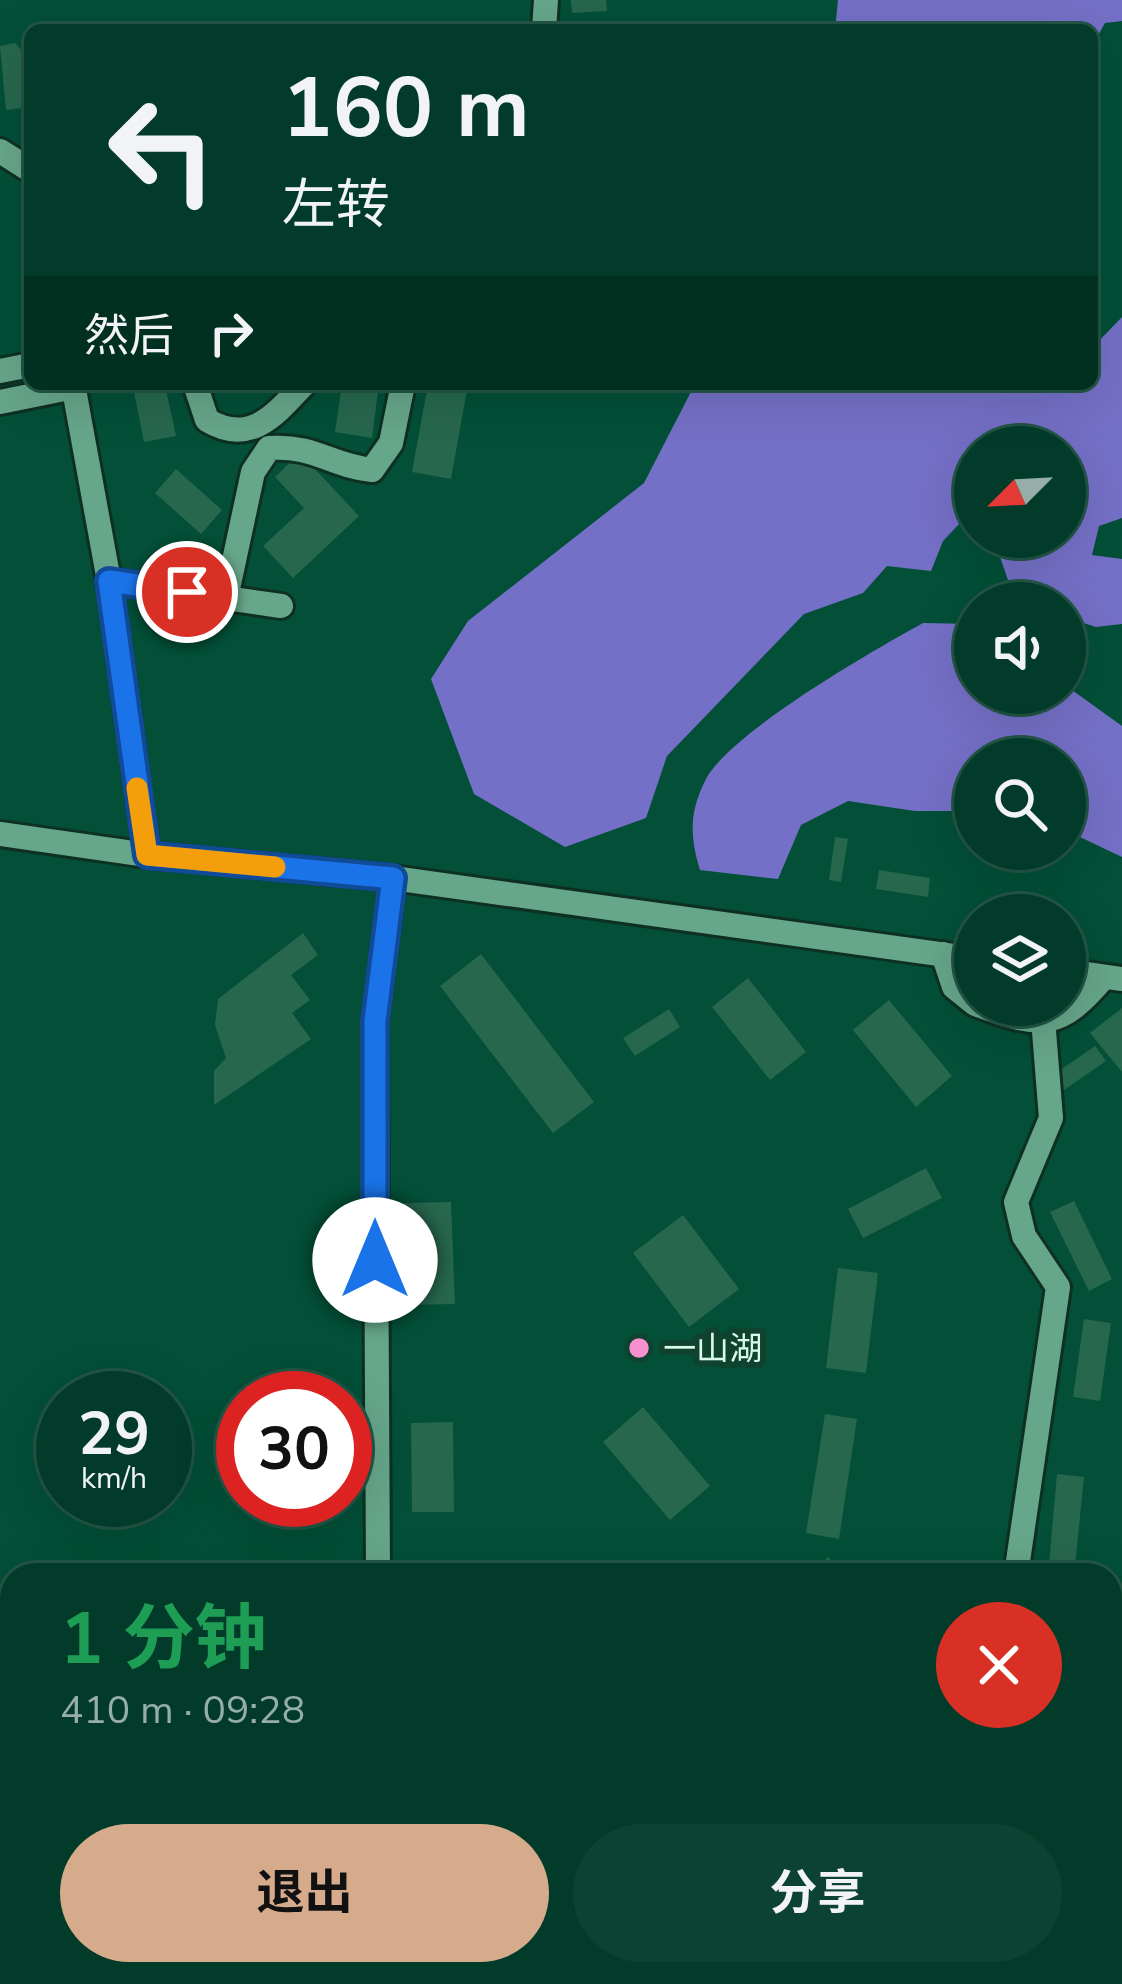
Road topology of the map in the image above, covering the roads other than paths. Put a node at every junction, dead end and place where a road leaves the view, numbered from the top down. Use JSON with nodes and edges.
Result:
{"nodes":[{"id":1,"x":52,"y":390,"type":"edge"},
{"id":2,"x":75,"y":390,"type":"edge"},
{"id":3,"x":197,"y":390,"type":"edge"},
{"id":4,"x":298,"y":390,"type":"edge"},
{"id":5,"x":402,"y":390,"type":"edge"},
{"id":6,"x":0,"y":402,"type":"edge"},
{"id":7,"x":109,"y":581,"type":"junction"},
{"id":8,"x":226,"y":598,"type":"junction"},
{"id":9,"x":281,"y":605,"type":"dead end"},
{"id":10,"x":0,"y":834,"type":"edge"},
{"id":11,"x":147,"y":855,"type":"junction"},
{"id":12,"x":393,"y":878,"type":"junction"},
{"id":13,"x":943,"y":954,"type":"junction"},
{"id":14,"x":954,"y":955,"type":"edge"},
{"id":15,"x":1113,"y":978,"type":"edge"},
{"id":16,"x":954,"y":987,"type":"edge"},
{"id":17,"x":1086,"y":1002,"type":"edge"},
{"id":18,"x":1044,"y":1026,"type":"edge"},
{"id":19,"x":378,"y":1563,"type":"edge"},
{"id":20,"x":1018,"y":1563,"type":"edge"}],
"edges":[{"from":1,"to":6,"type":"street"},
{"from":2,"to":7,"type":"street"},
{"from":3,"to":4,"type":"street"},
{"from":5,"to":8,"type":"street"},
{"from":7,"to":8,"type":"street"},
{"from":7,"to":11,"type":"street"},
{"from":8,"to":9,"type":"street"},
{"from":10,"to":11,"type":"street"},
{"from":11,"to":12,"type":"street"},
{"from":12,"to":13,"type":"street"},
{"from":12,"to":19,"type":"street"},
{"from":13,"to":14,"type":"street"},
{"from":13,"to":16,"type":"street"},
{"from":15,"to":17,"type":"street"},
{"from":18,"to":20,"type":"street"}]}
